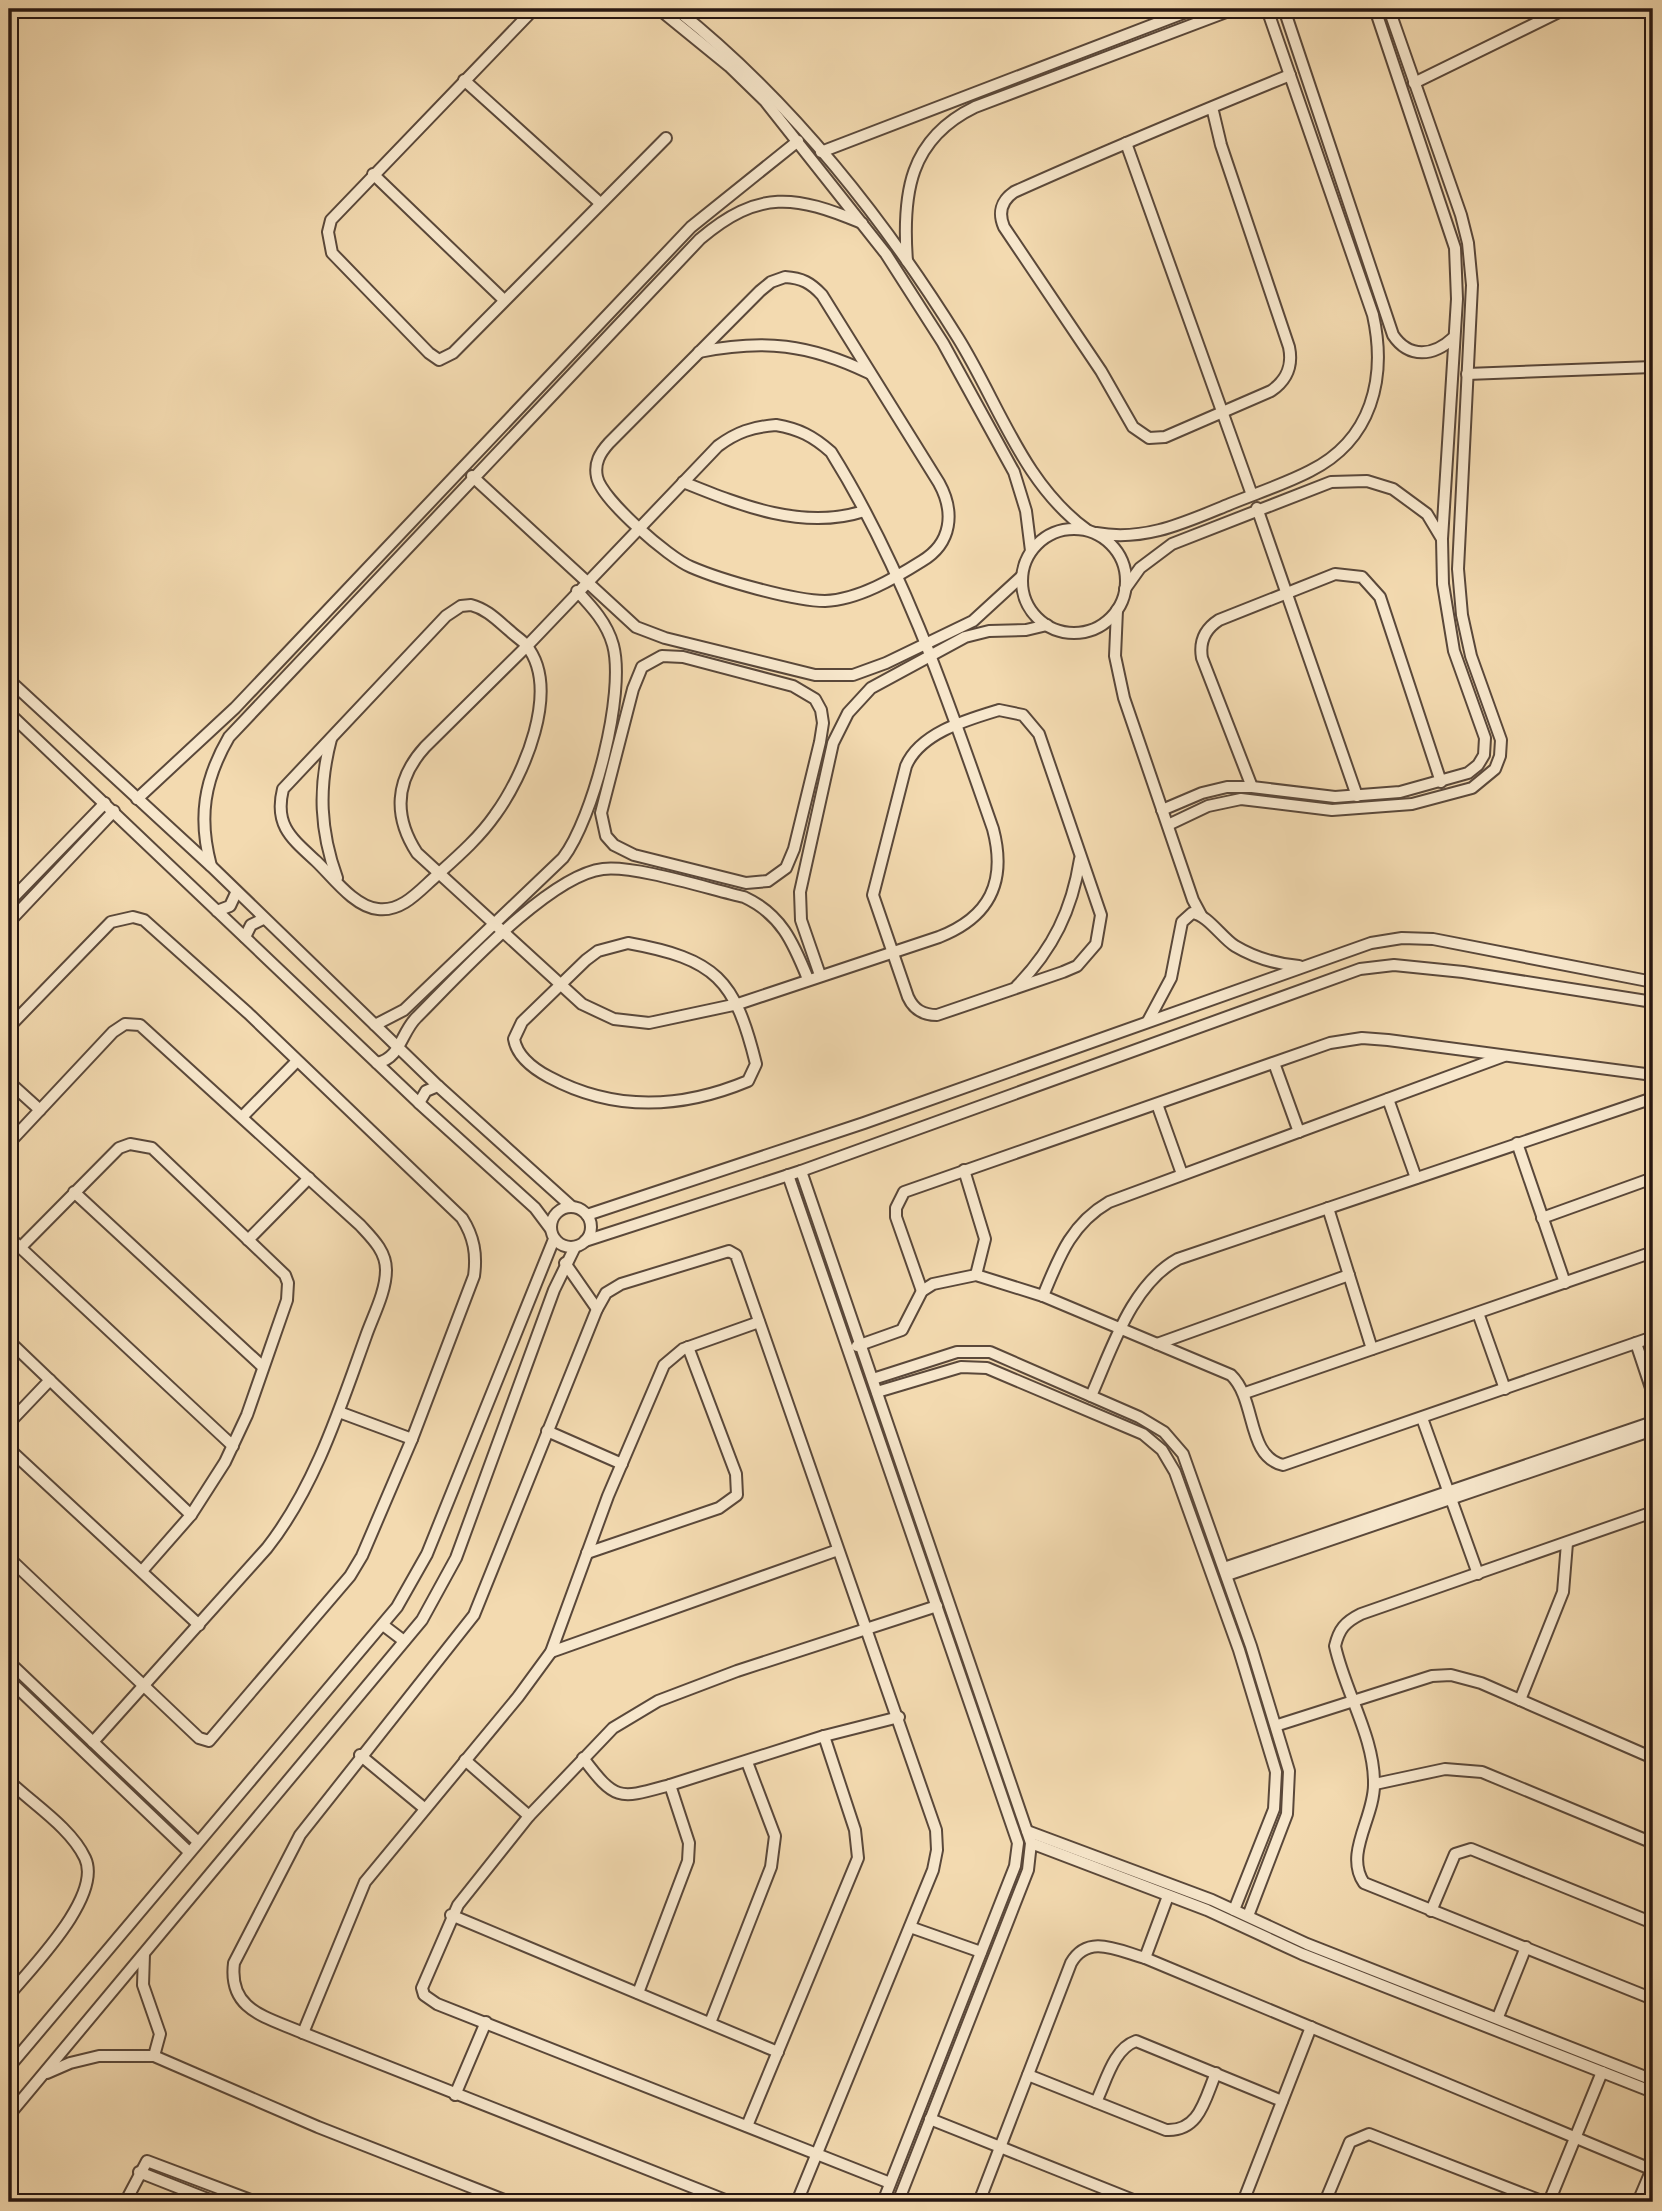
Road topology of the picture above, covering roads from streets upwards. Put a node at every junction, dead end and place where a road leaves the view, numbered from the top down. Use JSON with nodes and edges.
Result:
{"nodes":[{"id":1,"x":534,"y":9,"type":"edge"},
{"id":2,"x":659,"y":9,"type":"edge"},
{"id":3,"x":676,"y":9,"type":"edge"},
{"id":4,"x":1194,"y":9,"type":"edge"},
{"id":5,"x":1234,"y":9,"type":"edge"},
{"id":6,"x":1267,"y":9,"type":"edge"},
{"id":7,"x":1284,"y":9,"type":"edge"},
{"id":8,"x":1375,"y":9,"type":"edge"},
{"id":9,"x":1389,"y":9,"type":"edge"},
{"id":10,"x":1565,"y":9,"type":"edge"},
{"id":11,"x":1290,"y":75,"type":"junction"},
{"id":12,"x":464,"y":80,"type":"junction"},
{"id":13,"x":1414,"y":83,"type":"junction"},
{"id":14,"x":1212,"y":107,"type":"junction"},
{"id":15,"x":666,"y":138,"type":"dead end"},
{"id":16,"x":798,"y":141,"type":"junction"},
{"id":17,"x":1126,"y":143,"type":"junction"},
{"id":18,"x":821,"y":152,"type":"junction"},
{"id":19,"x":373,"y":174,"type":"junction"},
{"id":20,"x":600,"y":203,"type":"junction"},
{"id":21,"x":862,"y":223,"type":"junction"},
{"id":22,"x":907,"y":264,"type":"junction"},
{"id":23,"x":504,"y":300,"type":"junction"},
{"id":24,"x":1453,"y":338,"type":"junction"},
{"id":25,"x":699,"y":352,"type":"junction"},
{"id":26,"x":1653,"y":367,"type":"edge"},
{"id":27,"x":870,"y":374,"type":"junction"},
{"id":28,"x":1467,"y":374,"type":"junction"},
{"id":29,"x":1221,"y":413,"type":"junction"},
{"id":30,"x":463,"y":468,"type":"junction"},
{"id":31,"x":475,"y":479,"type":"junction"},
{"id":32,"x":683,"y":482,"type":"junction"},
{"id":33,"x":1252,"y":495,"type":"junction"},
{"id":34,"x":1257,"y":508,"type":"junction"},
{"id":35,"x":864,"y":511,"type":"junction"},
{"id":36,"x":639,"y":527,"type":"junction"},
{"id":37,"x":1092,"y":532,"type":"junction"},
{"id":38,"x":1442,"y":539,"type":"junction"},
{"id":39,"x":1031,"y":551,"type":"junction"},
{"id":40,"x":1022,"y":576,"type":"junction"},
{"id":41,"x":897,"y":577,"type":"junction"},
{"id":42,"x":581,"y":587,"type":"junction"},
{"id":43,"x":1125,"y":589,"type":"junction"},
{"id":44,"x":1286,"y":593,"type":"junction"},
{"id":45,"x":1117,"y":610,"type":"junction"},
{"id":46,"x":1047,"y":625,"type":"junction"},
{"id":47,"x":665,"y":638,"type":"junction"},
{"id":48,"x":926,"y":643,"type":"junction"},
{"id":49,"x":527,"y":646,"type":"junction"},
{"id":50,"x":932,"y":654,"type":"junction"},
{"id":51,"x":662,"y":656,"type":"junction"},
{"id":52,"x":9,"y":680,"type":"edge"},
{"id":53,"x":9,"y":713,"type":"edge"},
{"id":54,"x":823,"y":723,"type":"junction"},
{"id":55,"x":957,"y":726,"type":"junction"},
{"id":56,"x":839,"y":727,"type":"junction"},
{"id":57,"x":331,"y":737,"type":"junction"},
{"id":58,"x":1441,"y":782,"type":"junction"},
{"id":59,"x":1252,"y":787,"type":"junction"},
{"id":60,"x":1357,"y":796,"type":"junction"},
{"id":61,"x":137,"y":799,"type":"junction"},
{"id":62,"x":105,"y":803,"type":"junction"},
{"id":63,"x":1162,"y":810,"type":"junction"},
{"id":64,"x":114,"y":811,"type":"junction"},
{"id":65,"x":1168,"y":825,"type":"junction"},
{"id":66,"x":68,"y":840,"type":"junction"},
{"id":67,"x":794,"y":849,"type":"junction"},
{"id":68,"x":78,"y":850,"type":"junction"},
{"id":69,"x":623,"y":852,"type":"junction"},
{"id":70,"x":810,"y":855,"type":"junction"},
{"id":71,"x":1080,"y":856,"type":"junction"},
{"id":72,"x":211,"y":866,"type":"junction"},
{"id":73,"x":620,"y":869,"type":"junction"},
{"id":74,"x":439,"y":873,"type":"junction"},
{"id":75,"x":338,"y":881,"type":"junction"},
{"id":76,"x":747,"y":883,"type":"junction"},
{"id":77,"x":236,"y":893,"type":"junction"},
{"id":78,"x":744,"y":897,"type":"junction"},
{"id":79,"x":9,"y":900,"type":"edge"},
{"id":80,"x":217,"y":911,"type":"junction"},
{"id":81,"x":1201,"y":915,"type":"junction"},
{"id":82,"x":263,"y":919,"type":"junction"},
{"id":83,"x":9,"y":922,"type":"edge"},
{"id":84,"x":495,"y":923,"type":"junction"},
{"id":85,"x":505,"y":933,"type":"junction"},
{"id":86,"x":245,"y":937,"type":"junction"},
{"id":87,"x":890,"y":951,"type":"junction"},
{"id":88,"x":1534,"y":961,"type":"junction"},
{"id":89,"x":1301,"y":966,"type":"junction"},
{"id":90,"x":820,"y":975,"type":"junction"},
{"id":91,"x":808,"y":979,"type":"junction"},
{"id":92,"x":1528,"y":982,"type":"junction"},
{"id":93,"x":1653,"y":982,"type":"edge"},
{"id":94,"x":561,"y":984,"type":"junction"},
{"id":95,"x":1015,"y":988,"type":"junction"},
{"id":96,"x":1653,"y":1002,"type":"edge"},
{"id":97,"x":738,"y":1004,"type":"junction"},
{"id":98,"x":1148,"y":1021,"type":"junction"},
{"id":99,"x":375,"y":1025,"type":"junction"},
{"id":100,"x":9,"y":1027,"type":"edge"},
{"id":101,"x":399,"y":1048,"type":"junction"},
{"id":102,"x":1508,"y":1055,"type":"junction"},
{"id":103,"x":297,"y":1061,"type":"junction"},
{"id":104,"x":377,"y":1063,"type":"junction"},
{"id":105,"x":1274,"y":1063,"type":"junction"},
{"id":106,"x":1653,"y":1075,"type":"edge"},
{"id":107,"x":9,"y":1082,"type":"edge"},
{"id":108,"x":438,"y":1086,"type":"junction"},
{"id":109,"x":1653,"y":1098,"type":"edge"},
{"id":110,"x":1388,"y":1099,"type":"junction"},
{"id":111,"x":925,"y":1102,"type":"junction"},
{"id":112,"x":419,"y":1103,"type":"junction"},
{"id":113,"x":1157,"y":1104,"type":"junction"},
{"id":114,"x":40,"y":1110,"type":"junction"},
{"id":115,"x":891,"y":1114,"type":"junction"},
{"id":116,"x":242,"y":1117,"type":"junction"},
{"id":117,"x":932,"y":1123,"type":"junction"},
{"id":118,"x":1299,"y":1132,"type":"junction"},
{"id":119,"x":894,"y":1136,"type":"junction"},
{"id":120,"x":9,"y":1143,"type":"edge"},
{"id":121,"x":1517,"y":1143,"type":"junction"},
{"id":122,"x":964,"y":1170,"type":"junction"},
{"id":123,"x":801,"y":1171,"type":"junction"},
{"id":124,"x":1182,"y":1174,"type":"junction"},
{"id":125,"x":788,"y":1175,"type":"junction"},
{"id":126,"x":309,"y":1178,"type":"junction"},
{"id":127,"x":1416,"y":1178,"type":"junction"},
{"id":128,"x":1653,"y":1178,"type":"edge"},
{"id":129,"x":74,"y":1192,"type":"junction"},
{"id":130,"x":572,"y":1207,"type":"junction"},
{"id":131,"x":1328,"y":1208,"type":"junction"},
{"id":132,"x":587,"y":1215,"type":"junction"},
{"id":133,"x":1542,"y":1218,"type":"junction"},
{"id":134,"x":552,"y":1234,"type":"junction"},
{"id":135,"x":9,"y":1237,"type":"edge"},
{"id":136,"x":248,"y":1240,"type":"junction"},
{"id":137,"x":580,"y":1244,"type":"junction"},
{"id":138,"x":20,"y":1248,"type":"junction"},
{"id":139,"x":1653,"y":1252,"type":"edge"},
{"id":140,"x":565,"y":1264,"type":"junction"},
{"id":141,"x":976,"y":1275,"type":"junction"},
{"id":142,"x":1349,"y":1275,"type":"junction"},
{"id":143,"x":1565,"y":1283,"type":"junction"},
{"id":144,"x":922,"y":1291,"type":"junction"},
{"id":145,"x":1043,"y":1296,"type":"junction"},
{"id":146,"x":597,"y":1309,"type":"junction"},
{"id":147,"x":1478,"y":1313,"type":"junction"},
{"id":148,"x":759,"y":1322,"type":"junction"},
{"id":149,"x":1121,"y":1329,"type":"junction"},
{"id":150,"x":1653,"y":1336,"type":"edge"},
{"id":151,"x":9,"y":1341,"type":"edge"},
{"id":152,"x":1636,"y":1343,"type":"junction"},
{"id":153,"x":1157,"y":1344,"type":"junction"},
{"id":154,"x":861,"y":1345,"type":"junction"},
{"id":155,"x":688,"y":1347,"type":"junction"},
{"id":156,"x":848,"y":1349,"type":"junction"},
{"id":157,"x":1372,"y":1349,"type":"junction"},
{"id":158,"x":261,"y":1367,"type":"junction"},
{"id":159,"x":873,"y":1379,"type":"junction"},
{"id":160,"x":50,"y":1380,"type":"junction"},
{"id":161,"x":1505,"y":1388,"type":"junction"},
{"id":162,"x":877,"y":1392,"type":"junction"},
{"id":163,"x":1245,"y":1393,"type":"junction"},
{"id":164,"x":1653,"y":1394,"type":"edge"},
{"id":165,"x":1091,"y":1396,"type":"junction"},
{"id":166,"x":339,"y":1412,"type":"junction"},
{"id":167,"x":1422,"y":1418,"type":"junction"},
{"id":168,"x":1653,"y":1422,"type":"edge"},
{"id":169,"x":9,"y":1423,"type":"edge"},
{"id":170,"x":1150,"y":1423,"type":"junction"},
{"id":171,"x":1653,"y":1430,"type":"edge"},
{"id":172,"x":547,"y":1431,"type":"junction"},
{"id":173,"x":1143,"y":1434,"type":"junction"},
{"id":174,"x":412,"y":1439,"type":"junction"},
{"id":175,"x":233,"y":1446,"type":"junction"},
{"id":176,"x":9,"y":1449,"type":"edge"},
{"id":177,"x":622,"y":1464,"type":"junction"},
{"id":178,"x":1450,"y":1495,"type":"junction"},
{"id":179,"x":1653,"y":1513,"type":"edge"},
{"id":180,"x":191,"y":1515,"type":"junction"},
{"id":181,"x":1567,"y":1542,"type":"junction"},
{"id":182,"x":838,"y":1550,"type":"junction"},
{"id":183,"x":587,"y":1553,"type":"junction"},
{"id":184,"x":9,"y":1558,"type":"edge"},
{"id":185,"x":142,"y":1571,"type":"junction"},
{"id":186,"x":1226,"y":1571,"type":"junction"},
{"id":187,"x":1478,"y":1574,"type":"junction"},
{"id":188,"x":937,"y":1606,"type":"junction"},
{"id":189,"x":199,"y":1625,"type":"junction"},
{"id":190,"x":383,"y":1625,"type":"junction"},
{"id":191,"x":867,"y":1629,"type":"junction"},
{"id":192,"x":404,"y":1640,"type":"junction"},
{"id":193,"x":1251,"y":1646,"type":"junction"},
{"id":194,"x":1239,"y":1650,"type":"junction"},
{"id":195,"x":551,"y":1652,"type":"junction"},
{"id":196,"x":9,"y":1662,"type":"edge"},
{"id":197,"x":9,"y":1680,"type":"edge"},
{"id":198,"x":32,"y":1683,"type":"junction"},
{"id":199,"x":145,"y":1685,"type":"junction"},
{"id":200,"x":23,"y":1693,"type":"junction"},
{"id":201,"x":1520,"y":1700,"type":"junction"},
{"id":202,"x":1352,"y":1701,"type":"junction"},
{"id":203,"x":899,"y":1717,"type":"junction"},
{"id":204,"x":1278,"y":1725,"type":"junction"},
{"id":205,"x":824,"y":1736,"type":"junction"},
{"id":206,"x":93,"y":1742,"type":"junction"},
{"id":207,"x":1653,"y":1742,"type":"edge"},
{"id":208,"x":360,"y":1755,"type":"junction"},
{"id":209,"x":1651,"y":1757,"type":"edge"},
{"id":210,"x":583,"y":1758,"type":"junction"},
{"id":211,"x":465,"y":1760,"type":"junction"},
{"id":212,"x":747,"y":1762,"type":"junction"},
{"id":213,"x":998,"y":1764,"type":"junction"},
{"id":214,"x":9,"y":1781,"type":"edge"},
{"id":215,"x":1374,"y":1784,"type":"junction"},
{"id":216,"x":670,"y":1785,"type":"junction"},
{"id":217,"x":424,"y":1808,"type":"junction"},
{"id":218,"x":529,"y":1816,"type":"junction"},
{"id":219,"x":1027,"y":1831,"type":"junction"},
{"id":220,"x":197,"y":1841,"type":"junction"},
{"id":221,"x":1031,"y":1843,"type":"junction"},
{"id":222,"x":1653,"y":1843,"type":"edge"},
{"id":223,"x":188,"y":1851,"type":"junction"},
{"id":224,"x":1075,"y":1854,"type":"junction"},
{"id":225,"x":1168,"y":1896,"type":"junction"},
{"id":226,"x":1001,"y":1902,"type":"junction"},
{"id":227,"x":1209,"y":1905,"type":"junction"},
{"id":228,"x":1014,"y":1906,"type":"junction"},
{"id":229,"x":1234,"y":1910,"type":"junction"},
{"id":230,"x":1431,"y":1911,"type":"junction"},
{"id":231,"x":451,"y":1916,"type":"junction"},
{"id":232,"x":1248,"y":1916,"type":"junction"},
{"id":233,"x":1653,"y":1923,"type":"edge"},
{"id":234,"x":910,"y":1927,"type":"junction"},
{"id":235,"x":1526,"y":1947,"type":"junction"},
{"id":236,"x":144,"y":1952,"type":"junction"},
{"id":237,"x":981,"y":1952,"type":"junction"},
{"id":238,"x":1144,"y":1958,"type":"junction"},
{"id":239,"x":638,"y":1993,"type":"junction"},
{"id":240,"x":9,"y":1995,"type":"edge"},
{"id":241,"x":1653,"y":1999,"type":"edge"},
{"id":242,"x":1498,"y":2017,"type":"junction"},
{"id":243,"x":486,"y":2022,"type":"junction"},
{"id":244,"x":710,"y":2023,"type":"junction"},
{"id":245,"x":1311,"y":2027,"type":"junction"},
{"id":246,"x":303,"y":2033,"type":"junction"},
{"id":247,"x":1540,"y":2040,"type":"junction"},
{"id":248,"x":778,"y":2052,"type":"junction"},
{"id":249,"x":154,"y":2056,"type":"junction"},
{"id":250,"x":9,"y":2067,"type":"edge"},
{"id":251,"x":938,"y":2068,"type":"junction"},
{"id":252,"x":1602,"y":2072,"type":"junction"},
{"id":253,"x":950,"y":2073,"type":"junction"},
{"id":254,"x":1216,"y":2073,"type":"junction"},
{"id":255,"x":43,"y":2075,"type":"junction"},
{"id":256,"x":1028,"y":2075,"type":"junction"},
{"id":257,"x":1653,"y":2080,"type":"edge"},
{"id":258,"x":1653,"y":2092,"type":"edge"},
{"id":259,"x":455,"y":2095,"type":"junction"},
{"id":260,"x":1282,"y":2101,"type":"junction"},
{"id":261,"x":1096,"y":2102,"type":"junction"},
{"id":262,"x":9,"y":2115,"type":"edge"},
{"id":263,"x":930,"y":2119,"type":"junction"},
{"id":264,"x":747,"y":2126,"type":"junction"},
{"id":265,"x":1576,"y":2137,"type":"junction"},
{"id":266,"x":1000,"y":2147,"type":"junction"},
{"id":267,"x":818,"y":2154,"type":"junction"},
{"id":268,"x":1652,"y":2170,"type":"edge"},
{"id":269,"x":139,"y":2172,"type":"junction"},
{"id":270,"x":195,"y":2179,"type":"junction"},
{"id":271,"x":890,"y":2183,"type":"junction"},
{"id":272,"x":128,"y":2197,"type":"dead end"},
{"id":273,"x":187,"y":2197,"type":"edge"},
{"id":274,"x":250,"y":2201,"type":"edge"},
{"id":275,"x":215,"y":2202,"type":"edge"},
{"id":276,"x":509,"y":2202,"type":"edge"},
{"id":277,"x":730,"y":2202,"type":"edge"},
{"id":278,"x":797,"y":2202,"type":"edge"},
{"id":279,"x":883,"y":2202,"type":"edge"},
{"id":280,"x":898,"y":2202,"type":"edge"},
{"id":281,"x":979,"y":2202,"type":"edge"},
{"id":282,"x":1138,"y":2202,"type":"edge"},
{"id":283,"x":1243,"y":2202,"type":"edge"},
{"id":284,"x":1325,"y":2202,"type":"edge"},
{"id":285,"x":1547,"y":2202,"type":"edge"},
{"id":286,"x":1638,"y":2202,"type":"edge"}],
"edges":[{"from":1,"to":12,"type":"street"},
{"from":2,"to":16,"type":"street"},
{"from":3,"to":18,"type":"street"},
{"from":4,"to":18,"type":"street"},
{"from":5,"to":22,"type":"street"},
{"from":6,"to":11,"type":"street"},
{"from":7,"to":24,"type":"street"},
{"from":8,"to":24,"type":"street"},
{"from":9,"to":13,"type":"street"},
{"from":10,"to":13,"type":"street"},
{"from":11,"to":14,"type":"street"},
{"from":11,"to":33,"type":"street"},
{"from":12,"to":19,"type":"street"},
{"from":12,"to":20,"type":"street"},
{"from":13,"to":28,"type":"street"},
{"from":14,"to":17,"type":"street"},
{"from":14,"to":29,"type":"street"},
{"from":15,"to":20,"type":"street"},
{"from":16,"to":21,"type":"street"},
{"from":16,"to":30,"type":"street"},
{"from":17,"to":29,"type":"street"},
{"from":17,"to":29,"type":"street"},
{"from":18,"to":22,"type":"street"},
{"from":19,"to":23,"type":"street"},
{"from":19,"to":23,"type":"street"},
{"from":20,"to":23,"type":"street"},
{"from":21,"to":31,"type":"street"},
{"from":21,"to":39,"type":"street"},
{"from":22,"to":37,"type":"street"},
{"from":24,"to":38,"type":"street"},
{"from":25,"to":27,"type":"street"},
{"from":25,"to":27,"type":"street"},
{"from":25,"to":36,"type":"street"},
{"from":26,"to":28,"type":"street"},
{"from":27,"to":41,"type":"street"},
{"from":28,"to":65,"type":"street"},
{"from":29,"to":33,"type":"street"},
{"from":30,"to":31,"type":"street"},
{"from":30,"to":61,"type":"street"},
{"from":31,"to":42,"type":"street"},
{"from":31,"to":72,"type":"street"},
{"from":32,"to":35,"type":"street"},
{"from":32,"to":35,"type":"street"},
{"from":32,"to":36,"type":"street"},
{"from":33,"to":37,"type":"street"},
{"from":34,"to":38,"type":"street"},
{"from":34,"to":43,"type":"street"},
{"from":34,"to":44,"type":"street"},
{"from":35,"to":41,"type":"street"},
{"from":36,"to":41,"type":"street"},
{"from":36,"to":42,"type":"street"},
{"from":37,"to":39,"type":"street"},
{"from":37,"to":43,"type":"street"},
{"from":38,"to":58,"type":"street"},
{"from":39,"to":40,"type":"street"},
{"from":40,"to":46,"type":"street"},
{"from":40,"to":48,"type":"street"},
{"from":41,"to":48,"type":"street"},
{"from":42,"to":47,"type":"street"},
{"from":42,"to":49,"type":"street"},
{"from":42,"to":84,"type":"street"},
{"from":43,"to":45,"type":"street"},
{"from":44,"to":58,"type":"street"},
{"from":44,"to":59,"type":"street"},
{"from":44,"to":60,"type":"street"},
{"from":45,"to":46,"type":"street"},
{"from":45,"to":63,"type":"street"},
{"from":46,"to":50,"type":"street"},
{"from":47,"to":48,"type":"street"},
{"from":47,"to":51,"type":"street"},
{"from":48,"to":50,"type":"street"},
{"from":49,"to":57,"type":"street"},
{"from":49,"to":74,"type":"street"},
{"from":49,"to":74,"type":"street"},
{"from":50,"to":55,"type":"street"},
{"from":50,"to":56,"type":"street"},
{"from":51,"to":54,"type":"street"},
{"from":51,"to":69,"type":"street"},
{"from":52,"to":61,"type":"street"},
{"from":53,"to":62,"type":"street"},
{"from":54,"to":56,"type":"street"},
{"from":54,"to":67,"type":"street"},
{"from":55,"to":71,"type":"street"},
{"from":55,"to":87,"type":"street"},
{"from":55,"to":87,"type":"street"},
{"from":56,"to":70,"type":"street"},
{"from":57,"to":75,"type":"street"},
{"from":57,"to":75,"type":"street"},
{"from":58,"to":60,"type":"street"},
{"from":59,"to":60,"type":"street"},
{"from":59,"to":63,"type":"street"},
{"from":61,"to":72,"type":"street"},
{"from":62,"to":64,"type":"street"},
{"from":62,"to":66,"type":"street"},
{"from":63,"to":65,"type":"street"},
{"from":64,"to":68,"type":"street"},
{"from":64,"to":80,"type":"street"},
{"from":65,"to":81,"type":"street"},
{"from":66,"to":68,"type":"street"},
{"from":66,"to":79,"type":"street"},
{"from":67,"to":70,"type":"street"},
{"from":67,"to":76,"type":"street"},
{"from":68,"to":83,"type":"street"},
{"from":69,"to":73,"type":"street"},
{"from":69,"to":76,"type":"street"},
{"from":70,"to":90,"type":"street"},
{"from":71,"to":95,"type":"street"},
{"from":71,"to":95,"type":"street"},
{"from":72,"to":77,"type":"street"},
{"from":73,"to":78,"type":"street"},
{"from":73,"to":85,"type":"street"},
{"from":74,"to":75,"type":"street"},
{"from":74,"to":84,"type":"street"},
{"from":76,"to":78,"type":"street"},
{"from":77,"to":80,"type":"street"},
{"from":77,"to":82,"type":"street"},
{"from":78,"to":91,"type":"street"},
{"from":80,"to":86,"type":"street"},
{"from":81,"to":89,"type":"street"},
{"from":81,"to":98,"type":"street"},
{"from":82,"to":86,"type":"street"},
{"from":82,"to":99,"type":"street"},
{"from":84,"to":85,"type":"street"},
{"from":84,"to":99,"type":"street"},
{"from":85,"to":94,"type":"street"},
{"from":85,"to":101,"type":"street"},
{"from":86,"to":104,"type":"street"},
{"from":87,"to":90,"type":"street"},
{"from":87,"to":95,"type":"street"},
{"from":88,"to":89,"type":"street"},
{"from":88,"to":92,"type":"street"},
{"from":88,"to":93,"type":"street"},
{"from":89,"to":98,"type":"street"},
{"from":90,"to":91,"type":"street"},
{"from":91,"to":97,"type":"street"},
{"from":92,"to":96,"type":"street"},
{"from":92,"to":117,"type":"street"},
{"from":94,"to":97,"type":"street"},
{"from":94,"to":97,"type":"street"},
{"from":94,"to":97,"type":"street"},
{"from":98,"to":111,"type":"street"},
{"from":99,"to":101,"type":"street"},
{"from":100,"to":103,"type":"street"},
{"from":101,"to":104,"type":"street"},
{"from":101,"to":108,"type":"street"},
{"from":102,"to":105,"type":"street"},
{"from":102,"to":106,"type":"street"},
{"from":102,"to":110,"type":"street"},
{"from":103,"to":116,"type":"street"},
{"from":103,"to":174,"type":"street"},
{"from":104,"to":112,"type":"street"},
{"from":105,"to":113,"type":"street"},
{"from":105,"to":118,"type":"street"},
{"from":107,"to":114,"type":"street"},
{"from":108,"to":112,"type":"street"},
{"from":108,"to":130,"type":"street"},
{"from":109,"to":121,"type":"street"},
{"from":110,"to":118,"type":"street"},
{"from":110,"to":127,"type":"street"},
{"from":111,"to":115,"type":"street"},
{"from":111,"to":117,"type":"street"},
{"from":112,"to":134,"type":"street"},
{"from":113,"to":122,"type":"street"},
{"from":113,"to":124,"type":"street"},
{"from":114,"to":116,"type":"street"},
{"from":114,"to":120,"type":"street"},
{"from":115,"to":119,"type":"street"},
{"from":115,"to":132,"type":"street"},
{"from":116,"to":126,"type":"street"},
{"from":117,"to":119,"type":"street"},
{"from":118,"to":124,"type":"street"},
{"from":119,"to":123,"type":"street"},
{"from":121,"to":127,"type":"street"},
{"from":121,"to":133,"type":"street"},
{"from":122,"to":141,"type":"street"},
{"from":122,"to":144,"type":"street"},
{"from":123,"to":125,"type":"street"},
{"from":123,"to":154,"type":"street"},
{"from":124,"to":145,"type":"street"},
{"from":125,"to":137,"type":"street"},
{"from":125,"to":156,"type":"street"},
{"from":126,"to":136,"type":"street"},
{"from":126,"to":166,"type":"street"},
{"from":127,"to":131,"type":"street"},
{"from":128,"to":133,"type":"street"},
{"from":129,"to":136,"type":"street"},
{"from":129,"to":138,"type":"street"},
{"from":129,"to":158,"type":"street"},
{"from":130,"to":132,"type":"street"},
{"from":130,"to":134,"type":"street"},
{"from":131,"to":142,"type":"street"},
{"from":131,"to":149,"type":"street"},
{"from":132,"to":137,"type":"street"},
{"from":133,"to":143,"type":"street"},
{"from":134,"to":137,"type":"street"},
{"from":134,"to":190,"type":"street"},
{"from":135,"to":138,"type":"street"},
{"from":136,"to":158,"type":"street"},
{"from":137,"to":140,"type":"street"},
{"from":138,"to":175,"type":"street"},
{"from":139,"to":143,"type":"street"},
{"from":140,"to":146,"type":"street"},
{"from":140,"to":192,"type":"street"},
{"from":141,"to":144,"type":"street"},
{"from":141,"to":145,"type":"street"},
{"from":142,"to":153,"type":"street"},
{"from":142,"to":157,"type":"street"},
{"from":143,"to":147,"type":"street"},
{"from":144,"to":154,"type":"street"},
{"from":145,"to":149,"type":"street"},
{"from":146,"to":148,"type":"street"},
{"from":146,"to":172,"type":"street"},
{"from":147,"to":157,"type":"street"},
{"from":147,"to":161,"type":"street"},
{"from":148,"to":155,"type":"street"},
{"from":148,"to":182,"type":"street"},
{"from":149,"to":153,"type":"street"},
{"from":149,"to":165,"type":"street"},
{"from":150,"to":152,"type":"street"},
{"from":151,"to":160,"type":"street"},
{"from":152,"to":161,"type":"street"},
{"from":152,"to":164,"type":"street"},
{"from":153,"to":163,"type":"street"},
{"from":154,"to":156,"type":"street"},
{"from":154,"to":159,"type":"street"},
{"from":155,"to":177,"type":"street"},
{"from":155,"to":183,"type":"street"},
{"from":156,"to":188,"type":"street"},
{"from":157,"to":163,"type":"street"},
{"from":158,"to":175,"type":"street"},
{"from":159,"to":162,"type":"street"},
{"from":159,"to":165,"type":"street"},
{"from":160,"to":169,"type":"street"},
{"from":160,"to":180,"type":"street"},
{"from":161,"to":167,"type":"street"},
{"from":162,"to":173,"type":"street"},
{"from":162,"to":213,"type":"street"},
{"from":163,"to":167,"type":"street"},
{"from":165,"to":170,"type":"street"},
{"from":166,"to":174,"type":"street"},
{"from":166,"to":189,"type":"street"},
{"from":167,"to":178,"type":"street"},
{"from":168,"to":178,"type":"street"},
{"from":170,"to":173,"type":"street"},
{"from":170,"to":186,"type":"street"},
{"from":171,"to":178,"type":"street"},
{"from":172,"to":177,"type":"street"},
{"from":172,"to":208,"type":"street"},
{"from":173,"to":194,"type":"street"},
{"from":174,"to":199,"type":"street"},
{"from":175,"to":180,"type":"street"},
{"from":176,"to":185,"type":"street"},
{"from":177,"to":183,"type":"street"},
{"from":178,"to":186,"type":"street"},
{"from":178,"to":187,"type":"street"},
{"from":179,"to":181,"type":"street"},
{"from":180,"to":185,"type":"street"},
{"from":181,"to":187,"type":"street"},
{"from":181,"to":201,"type":"street"},
{"from":182,"to":191,"type":"street"},
{"from":182,"to":195,"type":"street"},
{"from":183,"to":195,"type":"street"},
{"from":184,"to":199,"type":"street"},
{"from":185,"to":189,"type":"street"},
{"from":186,"to":193,"type":"street"},
{"from":187,"to":202,"type":"street"},
{"from":188,"to":191,"type":"street"},
{"from":188,"to":213,"type":"street"},
{"from":189,"to":199,"type":"street"},
{"from":190,"to":192,"type":"street"},
{"from":190,"to":220,"type":"street"},
{"from":191,"to":203,"type":"street"},
{"from":191,"to":210,"type":"street"},
{"from":192,"to":236,"type":"street"},
{"from":193,"to":194,"type":"street"},
{"from":193,"to":204,"type":"street"},
{"from":194,"to":229,"type":"street"},
{"from":195,"to":211,"type":"street"},
{"from":196,"to":198,"type":"street"},
{"from":197,"to":200,"type":"street"},
{"from":198,"to":200,"type":"street"},
{"from":198,"to":206,"type":"street"},
{"from":199,"to":206,"type":"street"},
{"from":200,"to":223,"type":"street"},
{"from":201,"to":202,"type":"street"},
{"from":201,"to":209,"type":"street"},
{"from":202,"to":204,"type":"street"},
{"from":202,"to":215,"type":"street"},
{"from":203,"to":205,"type":"street"},
{"from":203,"to":234,"type":"street"},
{"from":204,"to":232,"type":"street"},
{"from":205,"to":212,"type":"street"},
{"from":205,"to":248,"type":"street"},
{"from":206,"to":220,"type":"street"},
{"from":207,"to":209,"type":"street"},
{"from":208,"to":217,"type":"street"},
{"from":208,"to":246,"type":"street"},
{"from":210,"to":216,"type":"street"},
{"from":210,"to":218,"type":"street"},
{"from":211,"to":217,"type":"street"},
{"from":211,"to":218,"type":"street"},
{"from":212,"to":216,"type":"street"},
{"from":212,"to":244,"type":"street"},
{"from":213,"to":219,"type":"street"},
{"from":213,"to":226,"type":"street"},
{"from":214,"to":240,"type":"street"},
{"from":215,"to":222,"type":"street"},
{"from":215,"to":230,"type":"street"},
{"from":216,"to":239,"type":"street"},
{"from":217,"to":246,"type":"street"},
{"from":218,"to":231,"type":"street"},
{"from":219,"to":221,"type":"street"},
{"from":219,"to":224,"type":"street"},
{"from":220,"to":223,"type":"street"},
{"from":221,"to":224,"type":"street"},
{"from":221,"to":228,"type":"street"},
{"from":223,"to":250,"type":"street"},
{"from":224,"to":225,"type":"street"},
{"from":224,"to":227,"type":"street"},
{"from":225,"to":227,"type":"street"},
{"from":225,"to":238,"type":"street"},
{"from":226,"to":228,"type":"street"},
{"from":226,"to":237,"type":"street"},
{"from":227,"to":229,"type":"street"},
{"from":227,"to":247,"type":"street"},
{"from":228,"to":253,"type":"street"},
{"from":229,"to":232,"type":"street"},
{"from":230,"to":233,"type":"street"},
{"from":230,"to":235,"type":"street"},
{"from":231,"to":239,"type":"street"},
{"from":231,"to":243,"type":"street"},
{"from":232,"to":242,"type":"street"},
{"from":234,"to":237,"type":"street"},
{"from":234,"to":267,"type":"street"},
{"from":235,"to":241,"type":"street"},
{"from":235,"to":242,"type":"street"},
{"from":236,"to":249,"type":"street"},
{"from":236,"to":255,"type":"street"},
{"from":237,"to":251,"type":"street"},
{"from":238,"to":245,"type":"street"},
{"from":238,"to":256,"type":"street"},
{"from":239,"to":244,"type":"street"},
{"from":242,"to":247,"type":"street"},
{"from":243,"to":259,"type":"street"},
{"from":243,"to":264,"type":"street"},
{"from":244,"to":248,"type":"street"},
{"from":245,"to":260,"type":"street"},
{"from":245,"to":265,"type":"street"},
{"from":246,"to":259,"type":"street"},
{"from":247,"to":252,"type":"street"},
{"from":247,"to":257,"type":"street"},
{"from":248,"to":264,"type":"street"},
{"from":249,"to":255,"type":"street"},
{"from":249,"to":276,"type":"street"},
{"from":251,"to":253,"type":"street"},
{"from":251,"to":271,"type":"street"},
{"from":252,"to":258,"type":"street"},
{"from":252,"to":265,"type":"street"},
{"from":253,"to":263,"type":"street"},
{"from":254,"to":260,"type":"street"},
{"from":254,"to":261,"type":"street"},
{"from":254,"to":261,"type":"street"},
{"from":255,"to":262,"type":"street"},
{"from":256,"to":261,"type":"street"},
{"from":256,"to":266,"type":"street"},
{"from":259,"to":277,"type":"street"},
{"from":260,"to":283,"type":"street"},
{"from":263,"to":266,"type":"street"},
{"from":263,"to":280,"type":"street"},
{"from":264,"to":267,"type":"street"},
{"from":265,"to":268,"type":"street"},
{"from":265,"to":285,"type":"street"},
{"from":266,"to":281,"type":"street"},
{"from":266,"to":282,"type":"street"},
{"from":267,"to":271,"type":"street"},
{"from":267,"to":278,"type":"street"},
{"from":268,"to":286,"type":"street"},
{"from":269,"to":270,"type":"street"},
{"from":269,"to":272,"type":"street"},
{"from":269,"to":273,"type":"street"},
{"from":270,"to":273,"type":"street"},
{"from":270,"to":274,"type":"street"},
{"from":271,"to":279,"type":"street"},
{"from":273,"to":275,"type":"street"},
{"from":284,"to":285,"type":"street"}]}
